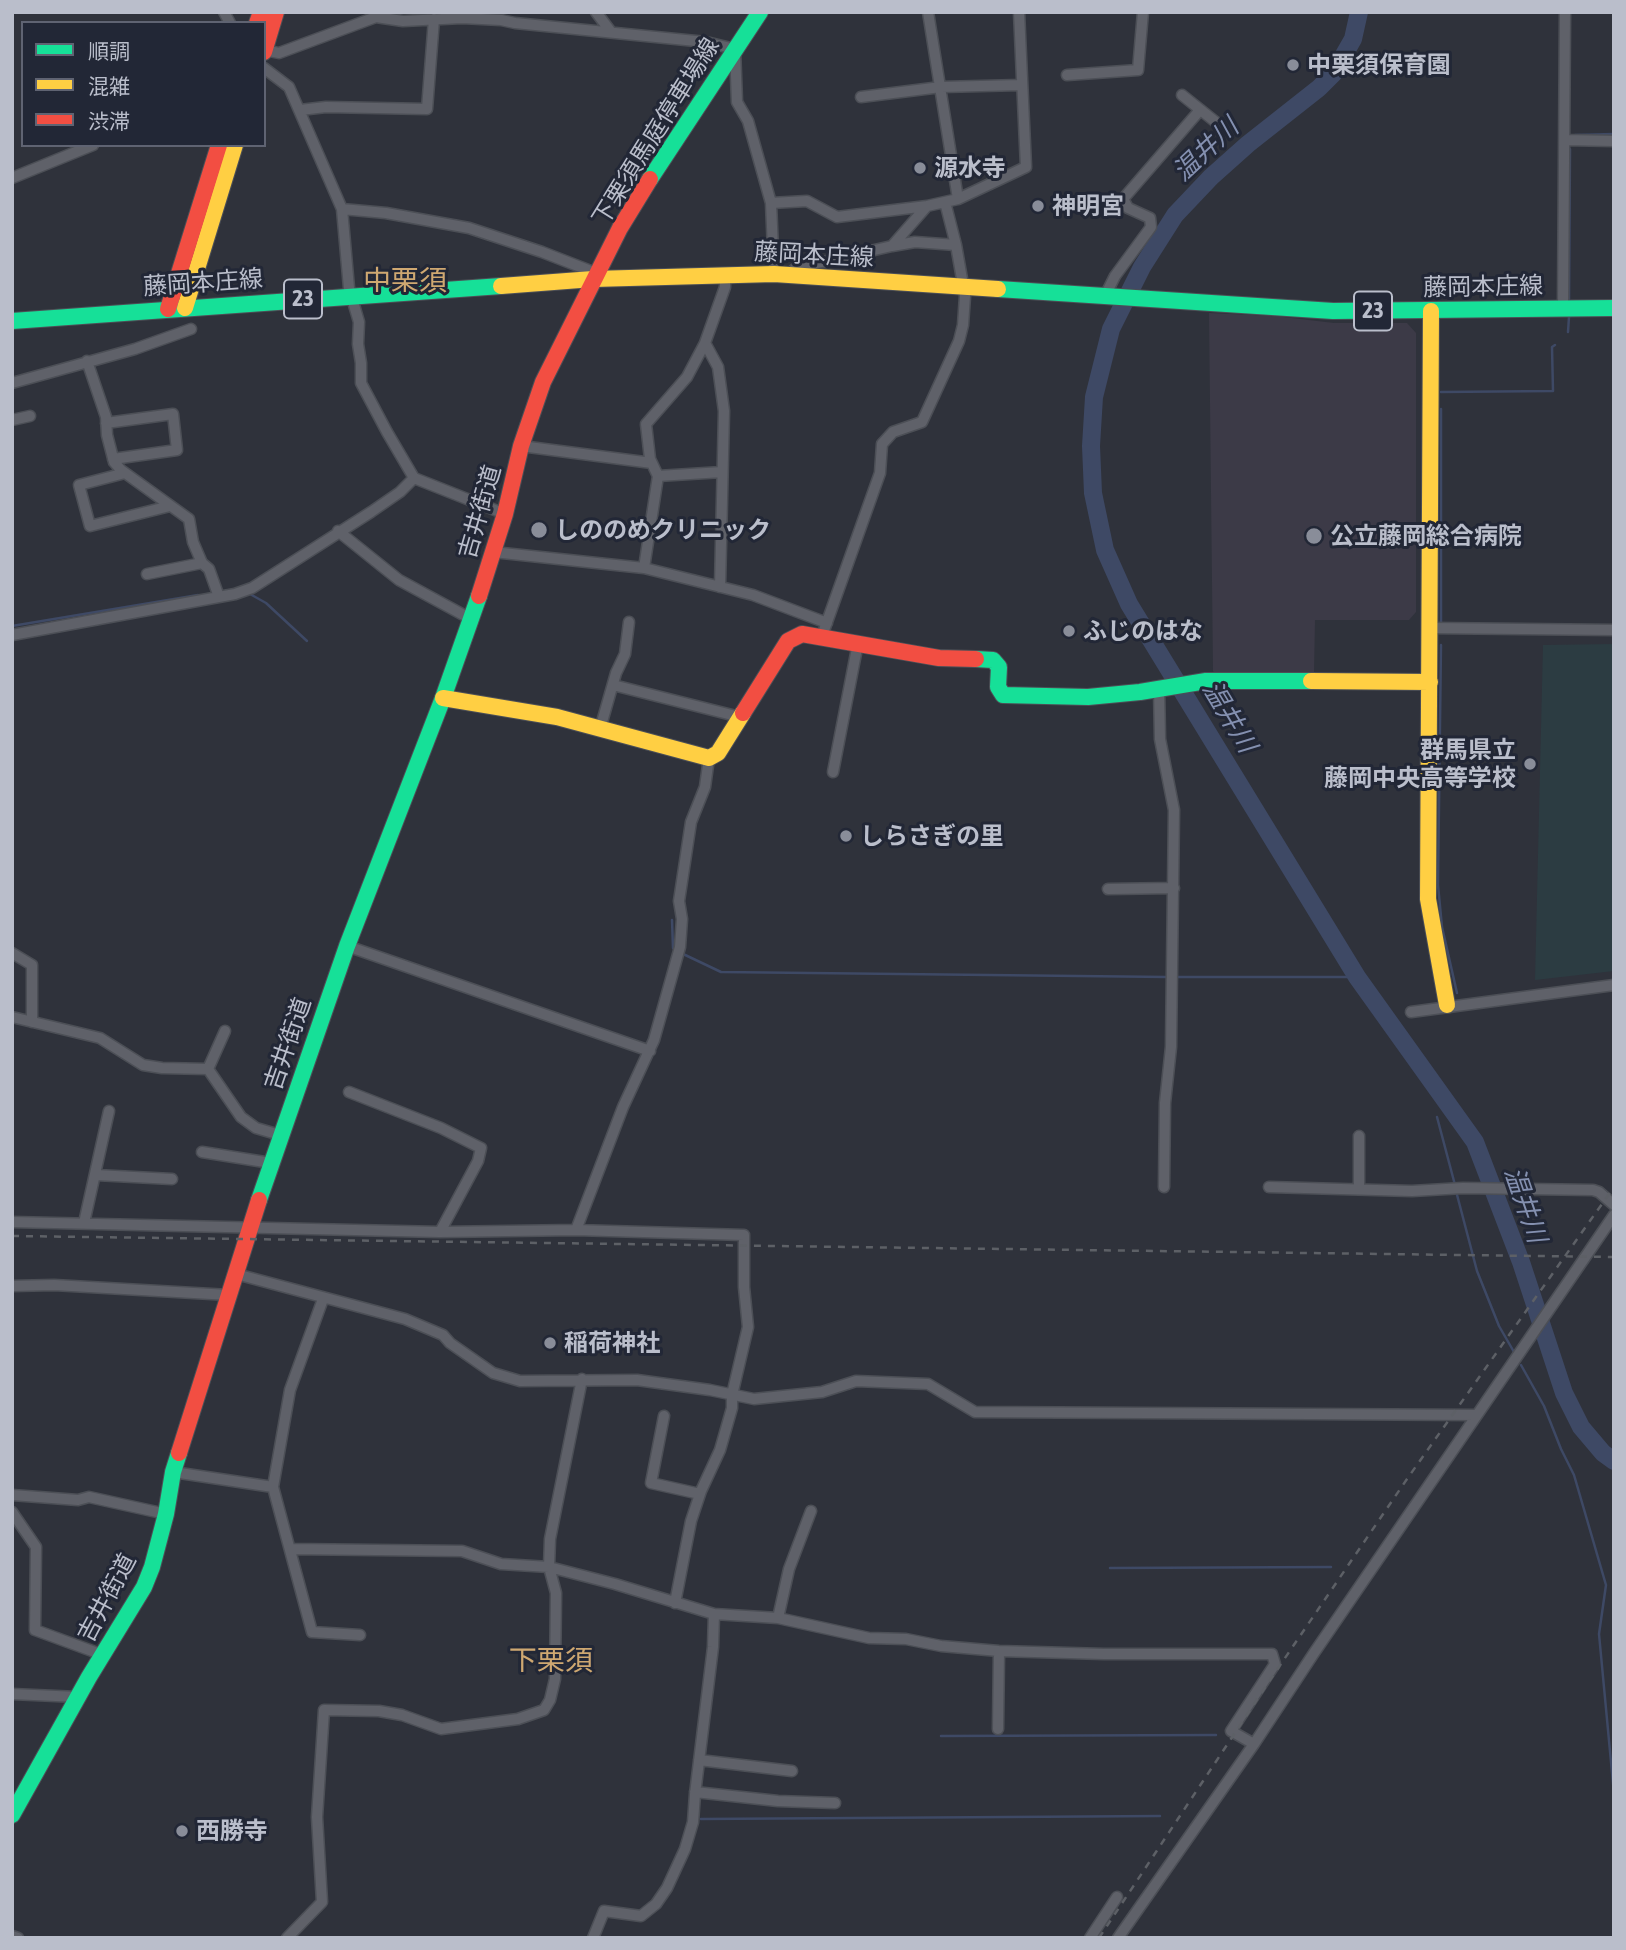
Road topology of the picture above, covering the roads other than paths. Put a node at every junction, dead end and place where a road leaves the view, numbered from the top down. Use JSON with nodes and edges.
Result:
{"nodes":[{"id":1,"x":276,"y":12,"type":"edge"},
{"id":2,"x":596,"y":12,"type":"edge"},
{"id":3,"x":760,"y":12,"type":"edge"},
{"id":4,"x":928,"y":12,"type":"edge"},
{"id":5,"x":1019,"y":12,"type":"edge"},
{"id":6,"x":1143,"y":12,"type":"edge"},
{"id":7,"x":1565,"y":12,"type":"edge"},
{"id":8,"x":434,"y":19,"type":"junction"},
{"id":9,"x":611,"y":33,"type":"junction"},
{"id":10,"x":266,"y":44,"type":"edge"},
{"id":11,"x":735,"y":50,"type":"junction"},
{"id":12,"x":266,"y":51,"type":"edge"},
{"id":13,"x":266,"y":70,"type":"edge"},
{"id":14,"x":1067,"y":75,"type":"dead end"},
{"id":15,"x":1021,"y":85,"type":"junction"},
{"id":16,"x":941,"y":87,"type":"junction"},
{"id":17,"x":1182,"y":95,"type":"dead end"},
{"id":18,"x":861,"y":97,"type":"dead end"},
{"id":19,"x":300,"y":110,"type":"junction"},
{"id":20,"x":1200,"y":110,"type":"junction"},
{"id":21,"x":1217,"y":124,"type":"dead end"},
{"id":22,"x":1565,"y":140,"type":"junction"},
{"id":23,"x":1614,"y":141,"type":"edge"},
{"id":24,"x":88,"y":147,"type":"edge"},
{"id":25,"x":218,"y":147,"type":"edge"},
{"id":26,"x":234,"y":147,"type":"edge"},
{"id":27,"x":12,"y":178,"type":"edge"},
{"id":28,"x":958,"y":199,"type":"junction"},
{"id":29,"x":945,"y":202,"type":"junction"},
{"id":30,"x":771,"y":203,"type":"junction"},
{"id":31,"x":927,"y":206,"type":"junction"},
{"id":32,"x":342,"y":209,"type":"junction"},
{"id":33,"x":956,"y":245,"type":"junction"},
{"id":34,"x":892,"y":246,"type":"junction"},
{"id":35,"x":725,"y":275,"type":"junction"},
{"id":36,"x":780,"y":275,"type":"junction"},
{"id":37,"x":594,"y":276,"type":"junction"},
{"id":38,"x":962,"y":287,"type":"junction"},
{"id":39,"x":350,"y":296,"type":"junction"},
{"id":40,"x":1109,"y":296,"type":"junction"},
{"id":41,"x":186,"y":307,"type":"junction"},
{"id":42,"x":1563,"y":308,"type":"junction"},
{"id":43,"x":1614,"y":308,"type":"edge"},
{"id":44,"x":168,"y":309,"type":"junction"},
{"id":45,"x":1431,"y":311,"type":"junction"},
{"id":46,"x":12,"y":321,"type":"edge"},
{"id":47,"x":191,"y":329,"type":"dead end"},
{"id":48,"x":705,"y":343,"type":"junction"},
{"id":49,"x":87,"y":361,"type":"junction"},
{"id":50,"x":12,"y":383,"type":"edge"},
{"id":51,"x":30,"y":416,"type":"dead end"},
{"id":52,"x":12,"y":420,"type":"edge"},
{"id":53,"x":106,"y":423,"type":"junction"},
{"id":54,"x":522,"y":446,"type":"junction"},
{"id":55,"x":113,"y":459,"type":"junction"},
{"id":56,"x":652,"y":463,"type":"junction"},
{"id":57,"x":722,"y":471,"type":"junction"},
{"id":58,"x":125,"y":473,"type":"junction"},
{"id":59,"x":658,"y":476,"type":"junction"},
{"id":60,"x":414,"y":478,"type":"junction"},
{"id":61,"x":170,"y":506,"type":"junction"},
{"id":62,"x":505,"y":514,"type":"junction"},
{"id":63,"x":338,"y":531,"type":"junction"},
{"id":64,"x":493,"y":552,"type":"junction"},
{"id":65,"x":202,"y":563,"type":"junction"},
{"id":66,"x":644,"y":568,"type":"junction"},
{"id":67,"x":147,"y":574,"type":"dead end"},
{"id":68,"x":720,"y":587,"type":"junction"},
{"id":69,"x":219,"y":597,"type":"junction"},
{"id":70,"x":471,"y":619,"type":"junction"},
{"id":71,"x":629,"y":622,"type":"dead end"},
{"id":72,"x":1431,"y":628,"type":"junction"},
{"id":73,"x":825,"y":629,"type":"junction"},
{"id":74,"x":1614,"y":630,"type":"edge"},
{"id":75,"x":12,"y":635,"type":"edge"},
{"id":76,"x":858,"y":643,"type":"junction"},
{"id":77,"x":1430,"y":682,"type":"junction"},
{"id":78,"x":613,"y":685,"type":"junction"},
{"id":79,"x":1174,"y":687,"type":"junction"},
{"id":80,"x":443,"y":698,"type":"junction"},
{"id":81,"x":740,"y":717,"type":"junction"},
{"id":82,"x":600,"y":729,"type":"junction"},
{"id":83,"x":709,"y":758,"type":"junction"},
{"id":84,"x":833,"y":772,"type":"dead end"},
{"id":85,"x":1174,"y":888,"type":"junction"},
{"id":86,"x":1108,"y":889,"type":"dead end"},
{"id":87,"x":347,"y":946,"type":"junction"},
{"id":88,"x":12,"y":953,"type":"edge"},
{"id":89,"x":1614,"y":985,"type":"edge"},
{"id":90,"x":1447,"y":1005,"type":"junction"},
{"id":91,"x":1411,"y":1012,"type":"dead end"},
{"id":92,"x":12,"y":1017,"type":"edge"},
{"id":93,"x":32,"y":1022,"type":"junction"},
{"id":94,"x":225,"y":1031,"type":"dead end"},
{"id":95,"x":650,"y":1051,"type":"junction"},
{"id":96,"x":208,"y":1069,"type":"junction"},
{"id":97,"x":349,"y":1093,"type":"dead end"},
{"id":98,"x":109,"y":1111,"type":"dead end"},
{"id":99,"x":280,"y":1135,"type":"junction"},
{"id":100,"x":1359,"y":1136,"type":"dead end"},
{"id":101,"x":202,"y":1152,"type":"dead end"},
{"id":102,"x":271,"y":1163,"type":"junction"},
{"id":103,"x":96,"y":1175,"type":"junction"},
{"id":104,"x":172,"y":1179,"type":"dead end"},
{"id":105,"x":1164,"y":1187,"type":"dead end"},
{"id":106,"x":1269,"y":1187,"type":"dead end"},
{"id":107,"x":1359,"y":1188,"type":"junction"},
{"id":108,"x":1614,"y":1205,"type":"edge"},
{"id":109,"x":1614,"y":1215,"type":"edge"},
{"id":110,"x":12,"y":1222,"type":"edge"},
{"id":111,"x":84,"y":1223,"type":"junction"},
{"id":112,"x":251,"y":1228,"type":"junction"},
{"id":113,"x":576,"y":1230,"type":"junction"},
{"id":114,"x":440,"y":1232,"type":"junction"},
{"id":115,"x":236,"y":1274,"type":"junction"},
{"id":116,"x":12,"y":1286,"type":"edge"},
{"id":117,"x":229,"y":1295,"type":"junction"},
{"id":118,"x":323,"y":1299,"type":"junction"},
{"id":119,"x":582,"y":1379,"type":"junction"},
{"id":120,"x":732,"y":1395,"type":"junction"},
{"id":121,"x":1477,"y":1415,"type":"junction"},
{"id":122,"x":664,"y":1416,"type":"dead end"},
{"id":123,"x":173,"y":1472,"type":"junction"},
{"id":124,"x":273,"y":1487,"type":"junction"},
{"id":125,"x":700,"y":1494,"type":"junction"},
{"id":126,"x":12,"y":1495,"type":"edge"},
{"id":127,"x":811,"y":1511,"type":"dead end"},
{"id":128,"x":12,"y":1512,"type":"edge"},
{"id":129,"x":166,"y":1514,"type":"junction"},
{"id":130,"x":290,"y":1549,"type":"junction"},
{"id":131,"x":549,"y":1567,"type":"junction"},
{"id":132,"x":675,"y":1603,"type":"junction"},
{"id":133,"x":714,"y":1614,"type":"junction"},
{"id":134,"x":778,"y":1618,"type":"junction"},
{"id":135,"x":359,"y":1635,"type":"dead end"},
{"id":136,"x":999,"y":1651,"type":"junction"},
{"id":137,"x":103,"y":1655,"type":"junction"},
{"id":138,"x":12,"y":1694,"type":"edge"},
{"id":139,"x":78,"y":1697,"type":"junction"},
{"id":140,"x":998,"y":1729,"type":"dead end"},
{"id":141,"x":1254,"y":1744,"type":"junction"},
{"id":142,"x":699,"y":1760,"type":"junction"},
{"id":143,"x":792,"y":1771,"type":"dead end"},
{"id":144,"x":695,"y":1792,"type":"junction"},
{"id":145,"x":835,"y":1803,"type":"dead end"},
{"id":146,"x":12,"y":1815,"type":"edge"},
{"id":147,"x":1116,"y":1897,"type":"dead end"},
{"id":148,"x":12,"y":1936,"type":"edge"},
{"id":149,"x":18,"y":1938,"type":"edge"},
{"id":150,"x":287,"y":1938,"type":"edge"},
{"id":151,"x":593,"y":1938,"type":"edge"},
{"id":152,"x":1090,"y":1938,"type":"edge"},
{"id":153,"x":1118,"y":1938,"type":"edge"}],
"edges":[{"from":1,"to":10,"type":"main road"},
{"from":2,"to":9,"type":"street"},
{"from":3,"to":11,"type":"main road","name":"下栗須馬庭停車場線"},
{"from":4,"to":16,"type":"street"},
{"from":5,"to":15,"type":"street"},
{"from":6,"to":14,"type":"street"},
{"from":7,"to":22,"type":"street"},
{"from":8,"to":9,"type":"street"},
{"from":8,"to":12,"type":"street"},
{"from":8,"to":19,"type":"street"},
{"from":9,"to":11,"type":"street"},
{"from":11,"to":30,"type":"street"},
{"from":11,"to":37,"type":"main road","name":"下栗須馬庭停車場線"},
{"from":13,"to":19,"type":"street"},
{"from":15,"to":16,"type":"street"},
{"from":15,"to":28,"type":"street"},
{"from":16,"to":18,"type":"street"},
{"from":16,"to":28,"type":"street"},
{"from":17,"to":20,"type":"street"},
{"from":19,"to":32,"type":"street"},
{"from":20,"to":21,"type":"street"},
{"from":20,"to":40,"type":"street"},
{"from":22,"to":23,"type":"street"},
{"from":22,"to":42,"type":"street"},
{"from":24,"to":27,"type":"street"},
{"from":25,"to":44,"type":"main road"},
{"from":26,"to":41,"type":"main road"},
{"from":28,"to":29,"type":"street"},
{"from":29,"to":31,"type":"street"},
{"from":29,"to":33,"type":"street"},
{"from":30,"to":31,"type":"street"},
{"from":30,"to":36,"type":"street"},
{"from":31,"to":34,"type":"street"},
{"from":32,"to":37,"type":"street"},
{"from":32,"to":39,"type":"street"},
{"from":33,"to":34,"type":"street"},
{"from":33,"to":38,"type":"street"},
{"from":34,"to":36,"type":"street"},
{"from":35,"to":36,"type":"main road","name":"藤岡本庄線","number":"23"},
{"from":35,"to":37,"type":"main road","name":"藤岡本庄線","number":"23"},
{"from":35,"to":48,"type":"street"},
{"from":36,"to":38,"type":"main road","name":"藤岡本庄線","number":"23"},
{"from":37,"to":39,"type":"main road","name":"藤岡本庄線","number":"23"},
{"from":37,"to":54,"type":"main road","name":"吉井街道"},
{"from":38,"to":40,"type":"main road","name":"藤岡本庄線","number":"23"},
{"from":38,"to":73,"type":"street"},
{"from":39,"to":41,"type":"main road","name":"藤岡本庄線","number":"23"},
{"from":39,"to":60,"type":"street"},
{"from":40,"to":45,"type":"main road","name":"藤岡本庄線","number":"23"},
{"from":41,"to":44,"type":"main road","name":"藤岡本庄線","number":"23"},
{"from":42,"to":43,"type":"main road","name":"藤岡本庄線","number":"23"},
{"from":42,"to":45,"type":"main road","name":"藤岡本庄線","number":"23"},
{"from":44,"to":46,"type":"main road","name":"藤岡本庄線","number":"23"},
{"from":45,"to":72,"type":"main road"},
{"from":47,"to":49,"type":"street"},
{"from":48,"to":56,"type":"street"},
{"from":48,"to":57,"type":"street"},
{"from":49,"to":50,"type":"street"},
{"from":49,"to":53,"type":"street"},
{"from":51,"to":52,"type":"street"},
{"from":53,"to":55,"type":"street"},
{"from":53,"to":55,"type":"street"},
{"from":54,"to":56,"type":"street"},
{"from":54,"to":62,"type":"main road","name":"吉井街道"},
{"from":55,"to":58,"type":"street"},
{"from":56,"to":59,"type":"street"},
{"from":57,"to":59,"type":"street"},
{"from":57,"to":68,"type":"street"},
{"from":58,"to":61,"type":"street"},
{"from":58,"to":61,"type":"street"},
{"from":59,"to":66,"type":"street"},
{"from":60,"to":62,"type":"street"},
{"from":60,"to":63,"type":"street"},
{"from":61,"to":65,"type":"street"},
{"from":62,"to":64,"type":"main road","name":"吉井街道"},
{"from":63,"to":69,"type":"street"},
{"from":63,"to":70,"type":"street"},
{"from":64,"to":66,"type":"street"},
{"from":64,"to":70,"type":"main road","name":"吉井街道"},
{"from":65,"to":67,"type":"street"},
{"from":65,"to":69,"type":"street"},
{"from":66,"to":68,"type":"street"},
{"from":68,"to":73,"type":"street"},
{"from":69,"to":75,"type":"street"},
{"from":70,"to":80,"type":"main road","name":"吉井街道"},
{"from":71,"to":78,"type":"street"},
{"from":72,"to":74,"type":"street"},
{"from":72,"to":77,"type":"main road"},
{"from":73,"to":76,"type":"main road"},
{"from":73,"to":81,"type":"main road"},
{"from":76,"to":79,"type":"main road"},
{"from":76,"to":84,"type":"street"},
{"from":77,"to":79,"type":"main road"},
{"from":77,"to":90,"type":"main road"},
{"from":78,"to":81,"type":"street"},
{"from":78,"to":82,"type":"street"},
{"from":79,"to":85,"type":"street"},
{"from":80,"to":82,"type":"main road"},
{"from":80,"to":87,"type":"main road","name":"吉井街道"},
{"from":81,"to":83,"type":"main road"},
{"from":82,"to":83,"type":"main road"},
{"from":83,"to":95,"type":"street"},
{"from":85,"to":86,"type":"street"},
{"from":85,"to":105,"type":"street"},
{"from":87,"to":95,"type":"street"},
{"from":87,"to":99,"type":"main road","name":"吉井街道"},
{"from":88,"to":93,"type":"street"},
{"from":89,"to":90,"type":"street"},
{"from":90,"to":91,"type":"street"},
{"from":92,"to":93,"type":"street"},
{"from":93,"to":96,"type":"street"},
{"from":94,"to":96,"type":"street"},
{"from":95,"to":113,"type":"street"},
{"from":96,"to":99,"type":"street"},
{"from":97,"to":114,"type":"street"},
{"from":98,"to":103,"type":"street"},
{"from":99,"to":102,"type":"main road","name":"吉井街道"},
{"from":100,"to":107,"type":"street"},
{"from":101,"to":102,"type":"street"},
{"from":102,"to":112,"type":"main road","name":"吉井街道"},
{"from":103,"to":104,"type":"street"},
{"from":103,"to":111,"type":"street"},
{"from":106,"to":107,"type":"street"},
{"from":107,"to":108,"type":"street"},
{"from":109,"to":121,"type":"street"},
{"from":110,"to":111,"type":"street"},
{"from":111,"to":112,"type":"street"},
{"from":112,"to":114,"type":"street"},
{"from":112,"to":115,"type":"main road","name":"吉井街道"},
{"from":113,"to":114,"type":"street"},
{"from":113,"to":120,"type":"street"},
{"from":115,"to":117,"type":"main road","name":"吉井街道"},
{"from":115,"to":118,"type":"street"},
{"from":116,"to":117,"type":"street"},
{"from":117,"to":123,"type":"main road","name":"吉井街道"},
{"from":118,"to":119,"type":"street"},
{"from":118,"to":124,"type":"street"},
{"from":119,"to":120,"type":"street"},
{"from":119,"to":131,"type":"street"},
{"from":120,"to":121,"type":"street"},
{"from":120,"to":125,"type":"street"},
{"from":121,"to":141,"type":"street"},
{"from":122,"to":125,"type":"street"},
{"from":123,"to":124,"type":"street"},
{"from":123,"to":129,"type":"main road","name":"吉井街道"},
{"from":124,"to":130,"type":"street"},
{"from":125,"to":132,"type":"street"},
{"from":126,"to":129,"type":"street"},
{"from":127,"to":134,"type":"street"},
{"from":128,"to":137,"type":"street"},
{"from":129,"to":137,"type":"main road","name":"吉井街道"},
{"from":130,"to":131,"type":"street"},
{"from":130,"to":135,"type":"street"},
{"from":131,"to":132,"type":"street"},
{"from":131,"to":150,"type":"street"},
{"from":132,"to":133,"type":"street"},
{"from":133,"to":134,"type":"street"},
{"from":133,"to":142,"type":"street"},
{"from":134,"to":136,"type":"street"},
{"from":136,"to":140,"type":"street"},
{"from":136,"to":141,"type":"street"},
{"from":137,"to":139,"type":"main road","name":"吉井街道"},
{"from":138,"to":139,"type":"street"},
{"from":139,"to":146,"type":"main road","name":"吉井街道"},
{"from":141,"to":153,"type":"street"},
{"from":142,"to":143,"type":"street"},
{"from":142,"to":144,"type":"street"},
{"from":144,"to":145,"type":"street"},
{"from":144,"to":151,"type":"street"},
{"from":147,"to":152,"type":"street"},
{"from":148,"to":149,"type":"street"}]}
